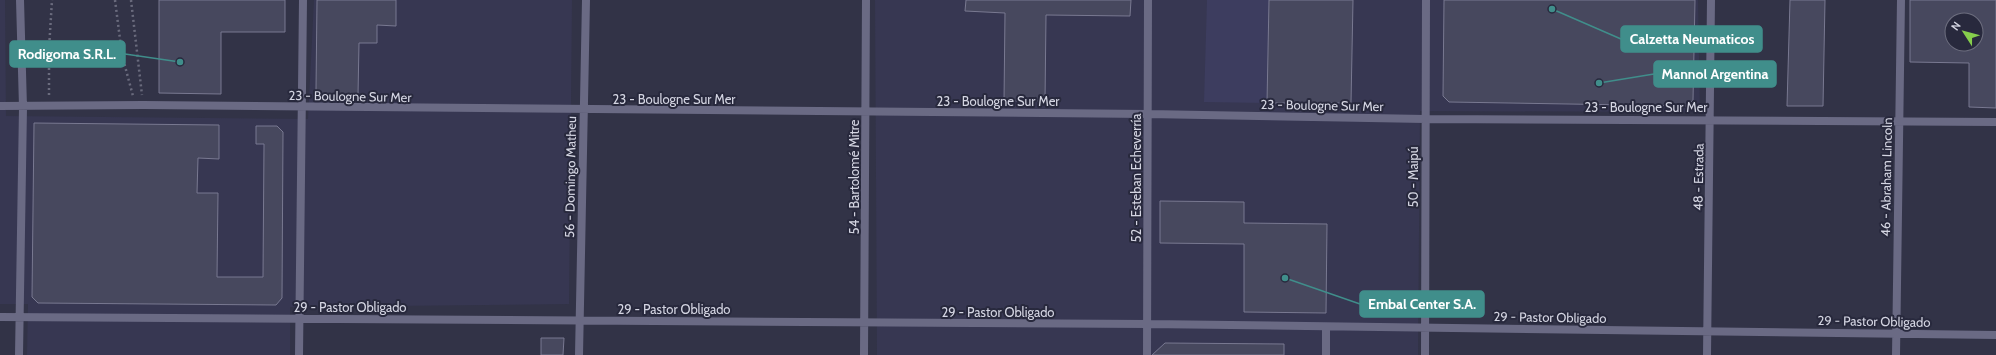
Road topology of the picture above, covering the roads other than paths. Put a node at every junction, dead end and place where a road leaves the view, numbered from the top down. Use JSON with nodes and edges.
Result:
{"nodes":[{"id":1,"x":20,"y":0,"type":"edge"},
{"id":2,"x":303,"y":0,"type":"edge"},
{"id":3,"x":586,"y":0,"type":"edge"},
{"id":4,"x":866,"y":0,"type":"edge"},
{"id":5,"x":1148,"y":0,"type":"edge"},
{"id":6,"x":1426,"y":0,"type":"edge"},
{"id":7,"x":1711,"y":0,"type":"edge"},
{"id":8,"x":1900,"y":0,"type":"edge"},
{"id":9,"x":0,"y":106,"type":"edge"},
{"id":10,"x":23,"y":106,"type":"junction"},
{"id":11,"x":301,"y":108,"type":"junction"},
{"id":12,"x":584,"y":110,"type":"junction"},
{"id":13,"x":866,"y":112,"type":"junction"},
{"id":14,"x":1148,"y":114,"type":"junction"},
{"id":15,"x":1425,"y":119,"type":"junction"},
{"id":16,"x":1711,"y":119,"type":"junction"},
{"id":17,"x":1898,"y":121,"type":"junction"},
{"id":18,"x":1996,"y":122,"type":"edge"},
{"id":19,"x":0,"y":317,"type":"edge"},
{"id":20,"x":20,"y":317,"type":"junction"},
{"id":21,"x":299,"y":319,"type":"junction"},
{"id":22,"x":579,"y":321,"type":"junction"},
{"id":23,"x":865,"y":323,"type":"junction"},
{"id":24,"x":1148,"y":324,"type":"junction"},
{"id":25,"x":1326,"y":327,"type":"junction"},
{"id":26,"x":1425,"y":327,"type":"junction"},
{"id":27,"x":1707,"y":331,"type":"junction"},
{"id":28,"x":1896,"y":333,"type":"junction"},
{"id":29,"x":1996,"y":335,"type":"edge"},
{"id":30,"x":19,"y":355,"type":"edge"},
{"id":31,"x":299,"y":355,"type":"edge"},
{"id":32,"x":579,"y":355,"type":"edge"},
{"id":33,"x":864,"y":355,"type":"edge"},
{"id":34,"x":1147,"y":355,"type":"edge"},
{"id":35,"x":1326,"y":355,"type":"edge"},
{"id":36,"x":1425,"y":355,"type":"edge"},
{"id":37,"x":1707,"y":355,"type":"edge"},
{"id":38,"x":1896,"y":355,"type":"edge"}],
"edges":[{"from":1,"to":10,"type":"street"},
{"from":2,"to":11,"type":"street"},
{"from":3,"to":12,"type":"street","name":"56 - Domingo Matheu"},
{"from":4,"to":13,"type":"street","name":"54 - Bartolomé Mitre"},
{"from":5,"to":14,"type":"street","name":"52 - Esteban Echeverría"},
{"from":6,"to":15,"type":"street","name":"50 - Maipú"},
{"from":7,"to":16,"type":"street","name":"48 - Estrada"},
{"from":8,"to":17,"type":"street","name":"46 - Abraham Lincoln"},
{"from":9,"to":10,"type":"street","name":"23 - Boulogne Sur Mer"},
{"from":10,"to":11,"type":"street","name":"23 - Boulogne Sur Mer"},
{"from":10,"to":20,"type":"street"},
{"from":11,"to":12,"type":"street","name":"23 - Boulogne Sur Mer"},
{"from":11,"to":21,"type":"street"},
{"from":12,"to":13,"type":"street","name":"23 - Boulogne Sur Mer"},
{"from":12,"to":22,"type":"street","name":"56 - Domingo Matheu"},
{"from":13,"to":14,"type":"street","name":"23 - Boulogne Sur Mer"},
{"from":13,"to":23,"type":"street","name":"54 - Bartolomé Mitre"},
{"from":14,"to":15,"type":"street","name":"23 - Boulogne Sur Mer"},
{"from":14,"to":24,"type":"street","name":"52 - Esteban Echeverría"},
{"from":15,"to":16,"type":"street","name":"23 - Boulogne Sur Mer"},
{"from":15,"to":26,"type":"street","name":"50 - Maipú"},
{"from":16,"to":17,"type":"street","name":"23 - Boulogne Sur Mer"},
{"from":16,"to":27,"type":"street","name":"48 - Estrada"},
{"from":17,"to":18,"type":"street","name":"23 - Boulogne Sur Mer"},
{"from":17,"to":28,"type":"street","name":"46 - Abraham Lincoln"},
{"from":19,"to":20,"type":"street","name":"29 - Pastor Obligado"},
{"from":20,"to":21,"type":"street","name":"29 - Pastor Obligado"},
{"from":20,"to":30,"type":"street"},
{"from":21,"to":22,"type":"street","name":"29 - Pastor Obligado"},
{"from":21,"to":31,"type":"street"},
{"from":22,"to":23,"type":"street","name":"29 - Pastor Obligado"},
{"from":22,"to":32,"type":"street","name":"56 - Domingo Matheu"},
{"from":23,"to":24,"type":"street","name":"29 - Pastor Obligado"},
{"from":23,"to":33,"type":"street","name":"54 - Bartolomé Mitre"},
{"from":24,"to":25,"type":"street","name":"29 - Pastor Obligado"},
{"from":24,"to":34,"type":"street","name":"52 - Esteban Echeverría"},
{"from":25,"to":26,"type":"street","name":"29 - Pastor Obligado"},
{"from":25,"to":35,"type":"street"},
{"from":26,"to":27,"type":"street","name":"29 - Pastor Obligado"},
{"from":26,"to":36,"type":"street","name":"50 - Maipú"},
{"from":27,"to":28,"type":"street","name":"29 - Pastor Obligado"},
{"from":27,"to":37,"type":"street","name":"48 - Estrada"},
{"from":28,"to":29,"type":"street","name":"29 - Pastor Obligado"},
{"from":28,"to":38,"type":"street","name":"46 - Abraham Lincoln"}]}
